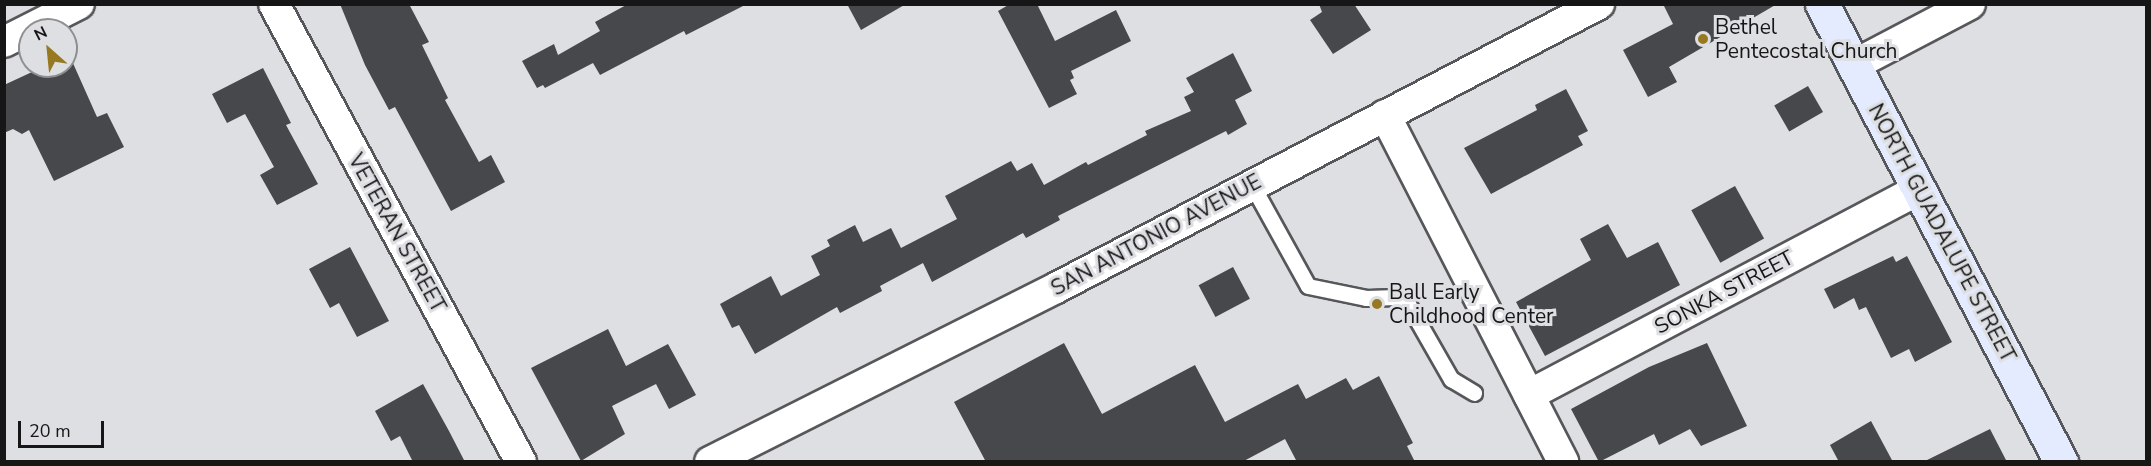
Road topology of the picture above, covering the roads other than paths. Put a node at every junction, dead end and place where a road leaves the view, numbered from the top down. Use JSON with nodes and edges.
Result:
{"nodes":[{"id":1,"x":79,"y":4,"type":"edge"},
{"id":2,"x":274,"y":4,"type":"edge"},
{"id":3,"x":1599,"y":4,"type":"edge"},
{"id":4,"x":1822,"y":4,"type":"edge"},
{"id":5,"x":1970,"y":4,"type":"edge"},
{"id":6,"x":4,"y":42,"type":"edge"},
{"id":7,"x":1854,"y":65,"type":"junction"},
{"id":8,"x":1386,"y":115,"type":"junction"},
{"id":9,"x":1252,"y":185,"type":"junction"},
{"id":10,"x":1920,"y":189,"type":"junction"},
{"id":11,"x":1474,"y":393,"type":"dead end"},
{"id":12,"x":1529,"y":395,"type":"junction"},
{"id":13,"x":521,"y":462,"type":"edge"},
{"id":14,"x":710,"y":462,"type":"edge"},
{"id":15,"x":1563,"y":462,"type":"edge"},
{"id":16,"x":2061,"y":462,"type":"edge"}],
"edges":[{"from":1,"to":6,"type":"street"},
{"from":2,"to":13,"type":"street","name":"VETERAN STREET"},
{"from":3,"to":8,"type":"street","name":"SAN ANTONIO AVENUE"},
{"from":4,"to":7,"type":"street","name":"NORTH GUADALUPE STREET"},
{"from":5,"to":7,"type":"street"},
{"from":7,"to":10,"type":"street","name":"NORTH GUADALUPE STREET"},
{"from":8,"to":9,"type":"street","name":"SAN ANTONIO AVENUE"},
{"from":8,"to":12,"type":"street"},
{"from":9,"to":11,"type":"lane"},
{"from":9,"to":14,"type":"street","name":"SAN ANTONIO AVENUE"},
{"from":10,"to":12,"type":"street","name":"SONKA STREET"},
{"from":10,"to":16,"type":"street","name":"NORTH GUADALUPE STREET"},
{"from":12,"to":15,"type":"street"}]}
